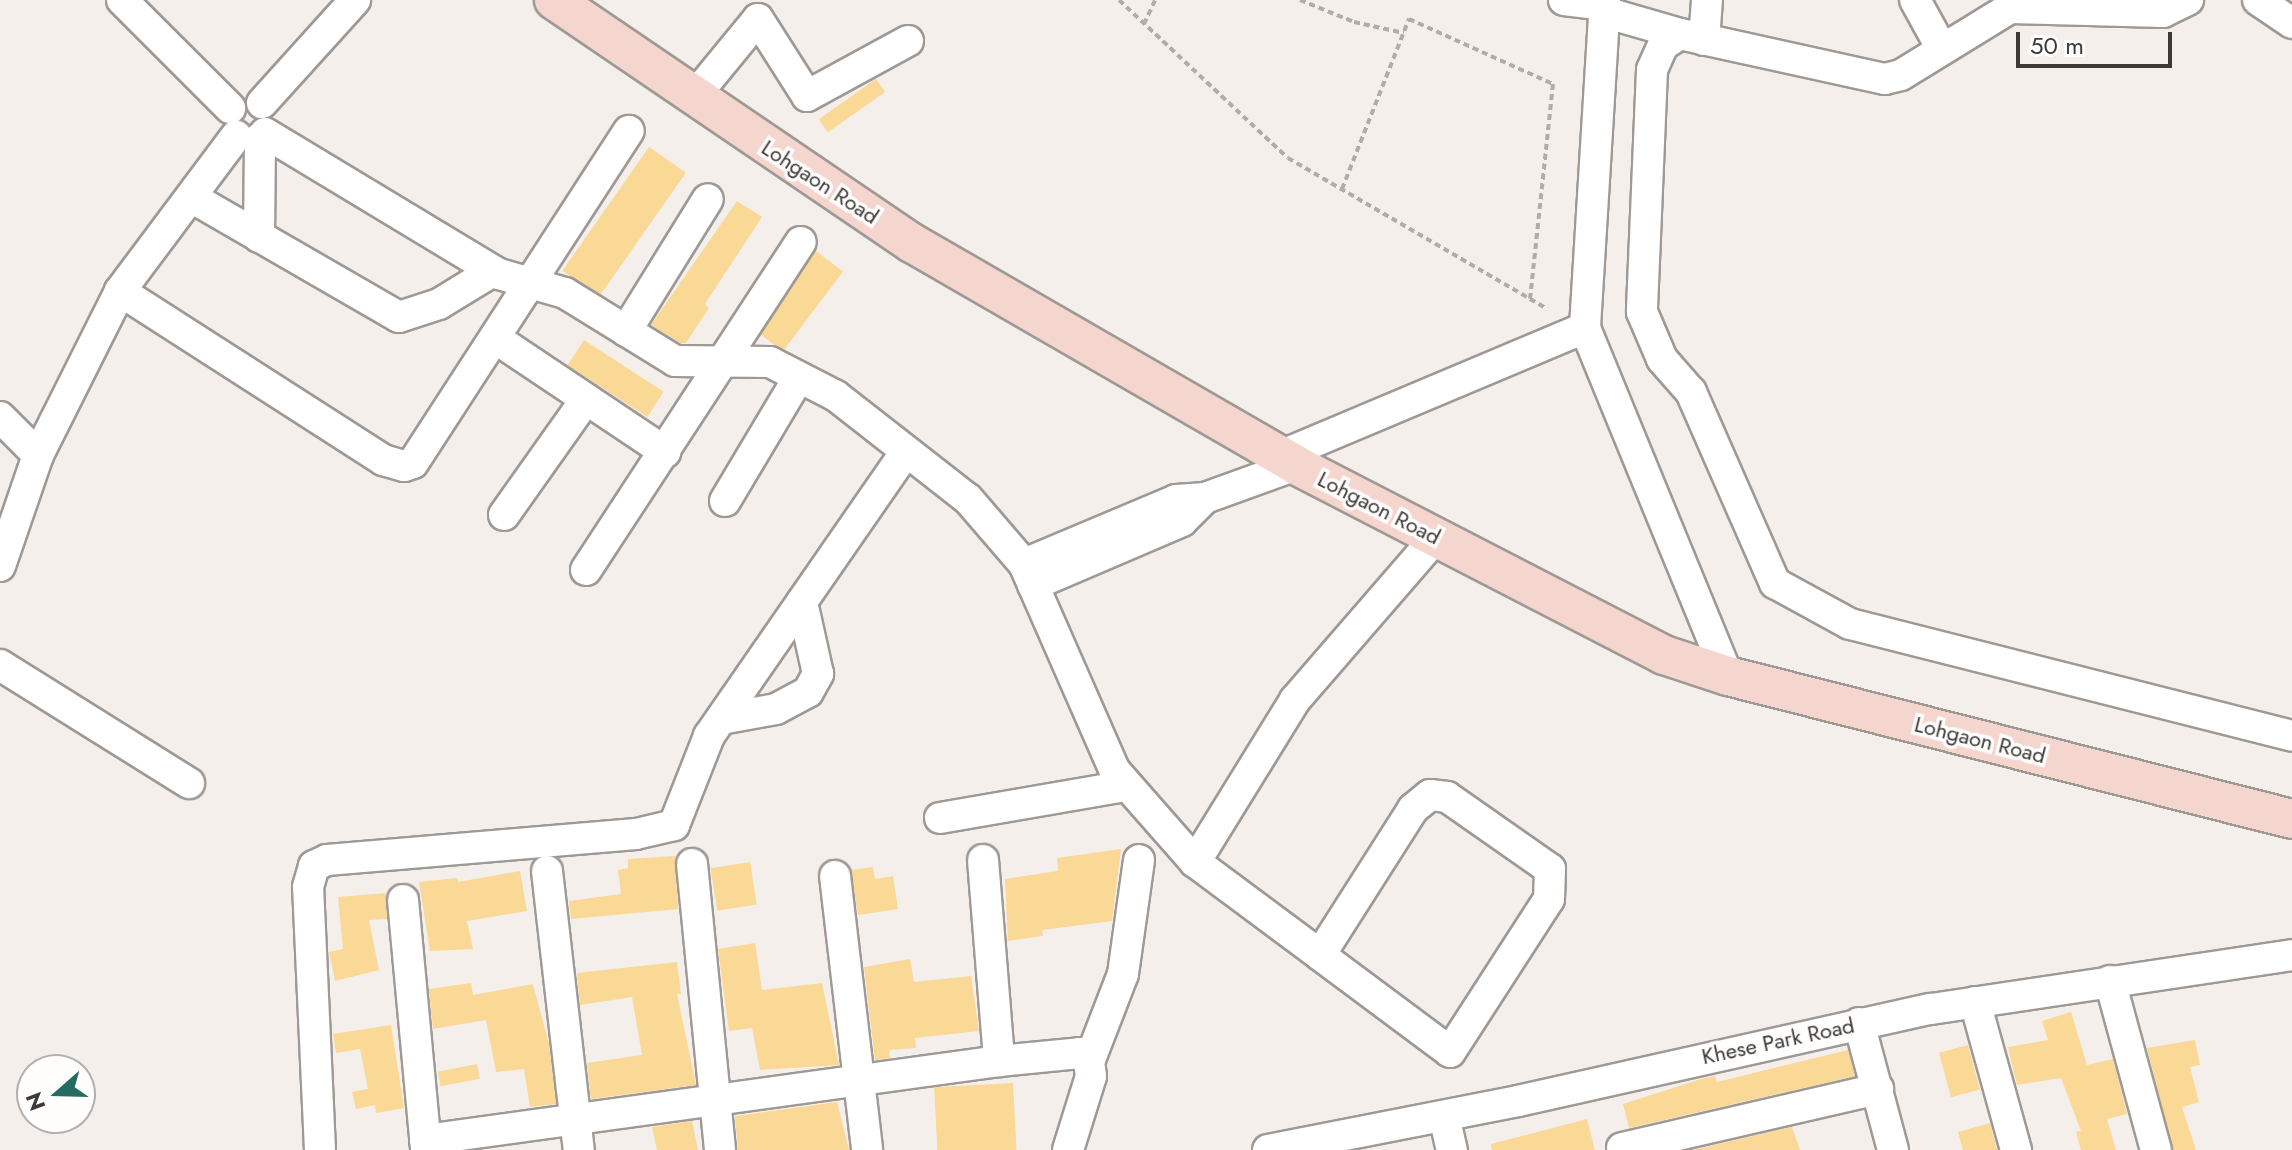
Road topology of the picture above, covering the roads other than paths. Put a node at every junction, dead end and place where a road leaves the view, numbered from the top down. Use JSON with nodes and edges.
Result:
{"nodes":[{"id":1,"x":122,"y":0,"type":"edge"},
{"id":2,"x":554,"y":0,"type":"edge"},
{"id":3,"x":1564,"y":0,"type":"edge"},
{"id":4,"x":1707,"y":0,"type":"edge"},
{"id":5,"x":1915,"y":0,"type":"edge"},
{"id":6,"x":2188,"y":0,"type":"edge"},
{"id":7,"x":2258,"y":0,"type":"edge"},
{"id":8,"x":347,"y":3,"type":"edge"},
{"id":9,"x":2030,"y":3,"type":"edge"},
{"id":10,"x":1604,"y":6,"type":"edge"},
{"id":11,"x":753,"y":10,"type":"edge"},
{"id":12,"x":2292,"y":23,"type":"edge"},
{"id":13,"x":1692,"y":37,"type":"junction"},
{"id":14,"x":908,"y":41,"type":"dead end"},
{"id":15,"x":1942,"y":49,"type":"junction"},
{"id":16,"x":693,"y":98,"type":"junction"},
{"id":17,"x":248,"y":129,"type":"junction"},
{"id":18,"x":629,"y":131,"type":"dead end"},
{"id":19,"x":191,"y":197,"type":"junction"},
{"id":20,"x":708,"y":199,"type":"dead end"},
{"id":21,"x":259,"y":237,"type":"junction"},
{"id":22,"x":801,"y":242,"type":"dead end"},
{"id":23,"x":493,"y":271,"type":"junction"},
{"id":24,"x":531,"y":283,"type":"junction"},
{"id":25,"x":120,"y":291,"type":"junction"},
{"id":26,"x":1585,"y":328,"type":"junction"},
{"id":27,"x":626,"y":331,"type":"junction"},
{"id":28,"x":495,"y":338,"type":"junction"},
{"id":29,"x":726,"y":361,"type":"junction"},
{"id":30,"x":799,"y":377,"type":"junction"},
{"id":31,"x":586,"y":399,"type":"junction"},
{"id":32,"x":0,"y":417,"type":"edge"},
{"id":33,"x":906,"y":451,"type":"junction"},
{"id":34,"x":665,"y":452,"type":"junction"},
{"id":35,"x":38,"y":455,"type":"junction"},
{"id":36,"x":1288,"y":461,"type":"junction"},
{"id":37,"x":725,"y":501,"type":"dead end"},
{"id":38,"x":504,"y":515,"type":"dead end"},
{"id":39,"x":1436,"y":537,"type":"junction"},
{"id":40,"x":0,"y":566,"type":"edge"},
{"id":41,"x":586,"y":570,"type":"dead end"},
{"id":42,"x":1029,"y":574,"type":"junction"},
{"id":43,"x":802,"y":602,"type":"junction"},
{"id":44,"x":0,"y":665,"type":"edge"},
{"id":45,"x":1728,"y":676,"type":"junction"},
{"id":46,"x":721,"y":719,"type":"junction"},
{"id":47,"x":2292,"y":736,"type":"edge"},
{"id":48,"x":189,"y":783,"type":"dead end"},
{"id":49,"x":1125,"y":786,"type":"junction"},
{"id":50,"x":940,"y":818,"type":"dead end"},
{"id":51,"x":2292,"y":819,"type":"edge"},
{"id":52,"x":983,"y":860,"type":"dead end"},
{"id":53,"x":1139,"y":860,"type":"dead end"},
{"id":54,"x":1195,"y":862,"type":"junction"},
{"id":55,"x":692,"y":864,"type":"dead end"},
{"id":56,"x":547,"y":871,"type":"dead end"},
{"id":57,"x":835,"y":876,"type":"dead end"},
{"id":58,"x":403,"y":900,"type":"dead end"},
{"id":59,"x":1320,"y":955,"type":"junction"},
{"id":60,"x":2292,"y":955,"type":"edge"},
{"id":61,"x":2110,"y":981,"type":"junction"},
{"id":62,"x":1975,"y":1002,"type":"junction"},
{"id":63,"x":1859,"y":1023,"type":"junction"},
{"id":64,"x":999,"y":1061,"type":"junction"},
{"id":65,"x":1089,"y":1062,"type":"junction"},
{"id":66,"x":861,"y":1081,"type":"junction"},
{"id":67,"x":1878,"y":1089,"type":"junction"},
{"id":68,"x":714,"y":1102,"type":"junction"},
{"id":69,"x":1444,"y":1116,"type":"junction"},
{"id":70,"x":578,"y":1135,"type":"edge"},
{"id":71,"x":425,"y":1145,"type":"edge"},
{"id":72,"x":1622,"y":1148,"type":"dead end"},
{"id":73,"x":320,"y":1150,"type":"edge"},
{"id":74,"x":720,"y":1150,"type":"edge"},
{"id":75,"x":867,"y":1150,"type":"edge"},
{"id":76,"x":1068,"y":1150,"type":"edge"},
{"id":77,"x":1268,"y":1150,"type":"edge"},
{"id":78,"x":1452,"y":1150,"type":"edge"},
{"id":79,"x":1893,"y":1150,"type":"edge"},
{"id":80,"x":2016,"y":1150,"type":"edge"},
{"id":81,"x":2156,"y":1150,"type":"edge"}],
"edges":[{"from":1,"to":17,"type":"street"},
{"from":2,"to":16,"type":"main road","name":"Lohgaon Road"},
{"from":3,"to":10,"type":"street"},
{"from":4,"to":13,"type":"street"},
{"from":5,"to":15,"type":"street"},
{"from":6,"to":9,"type":"street"},
{"from":7,"to":12,"type":"street"},
{"from":8,"to":17,"type":"street"},
{"from":9,"to":15,"type":"street"},
{"from":10,"to":13,"type":"street"},
{"from":10,"to":26,"type":"street"},
{"from":11,"to":14,"type":"street"},
{"from":11,"to":16,"type":"street"},
{"from":13,"to":15,"type":"street"},
{"from":13,"to":47,"type":"street"},
{"from":16,"to":36,"type":"main road","name":"Lohgaon Road"},
{"from":17,"to":19,"type":"street"},
{"from":17,"to":21,"type":"street"},
{"from":17,"to":23,"type":"street"},
{"from":18,"to":24,"type":"street"},
{"from":19,"to":21,"type":"street"},
{"from":19,"to":25,"type":"street"},
{"from":20,"to":27,"type":"street"},
{"from":21,"to":23,"type":"street"},
{"from":22,"to":29,"type":"street"},
{"from":23,"to":24,"type":"street"},
{"from":24,"to":27,"type":"street"},
{"from":24,"to":28,"type":"street"},
{"from":25,"to":28,"type":"street"},
{"from":25,"to":35,"type":"street"},
{"from":26,"to":36,"type":"street"},
{"from":26,"to":45,"type":"street"},
{"from":27,"to":29,"type":"street"},
{"from":28,"to":31,"type":"street"},
{"from":29,"to":30,"type":"street"},
{"from":29,"to":34,"type":"street"},
{"from":30,"to":33,"type":"street"},
{"from":30,"to":37,"type":"street"},
{"from":31,"to":34,"type":"street"},
{"from":31,"to":38,"type":"street"},
{"from":32,"to":35,"type":"street"},
{"from":33,"to":42,"type":"street"},
{"from":33,"to":43,"type":"street"},
{"from":34,"to":41,"type":"street"},
{"from":35,"to":40,"type":"street"},
{"from":36,"to":39,"type":"main road","name":"Lohgaon Road"},
{"from":36,"to":42,"type":"street"},
{"from":39,"to":45,"type":"main road","name":"Lohgaon Road"},
{"from":39,"to":54,"type":"street"},
{"from":42,"to":49,"type":"street"},
{"from":43,"to":46,"type":"street"},
{"from":43,"to":46,"type":"street"},
{"from":44,"to":48,"type":"street"},
{"from":45,"to":51,"type":"main road","name":"Lohgaon Road"},
{"from":46,"to":73,"type":"street"},
{"from":49,"to":50,"type":"street"},
{"from":49,"to":54,"type":"street"},
{"from":52,"to":64,"type":"street"},
{"from":53,"to":65,"type":"street"},
{"from":54,"to":59,"type":"street"},
{"from":55,"to":68,"type":"street"},
{"from":56,"to":70,"type":"street"},
{"from":57,"to":66,"type":"street"},
{"from":58,"to":71,"type":"street"},
{"from":59,"to":59,"type":"street"},
{"from":60,"to":61,"type":"street","name":"Khese Park Road"},
{"from":61,"to":62,"type":"street","name":"Khese Park Road"},
{"from":61,"to":81,"type":"street"},
{"from":62,"to":63,"type":"street","name":"Khese Park Road"},
{"from":62,"to":80,"type":"street"},
{"from":63,"to":67,"type":"street"},
{"from":63,"to":69,"type":"street","name":"Khese Park Road"},
{"from":64,"to":65,"type":"street"},
{"from":64,"to":66,"type":"street"},
{"from":65,"to":76,"type":"street"},
{"from":66,"to":68,"type":"street"},
{"from":66,"to":75,"type":"street"},
{"from":67,"to":72,"type":"street"},
{"from":67,"to":79,"type":"street"},
{"from":68,"to":70,"type":"street"},
{"from":68,"to":74,"type":"street"},
{"from":69,"to":77,"type":"street","name":"Khese Park Road"},
{"from":69,"to":78,"type":"street"},
{"from":70,"to":71,"type":"street"}]}
